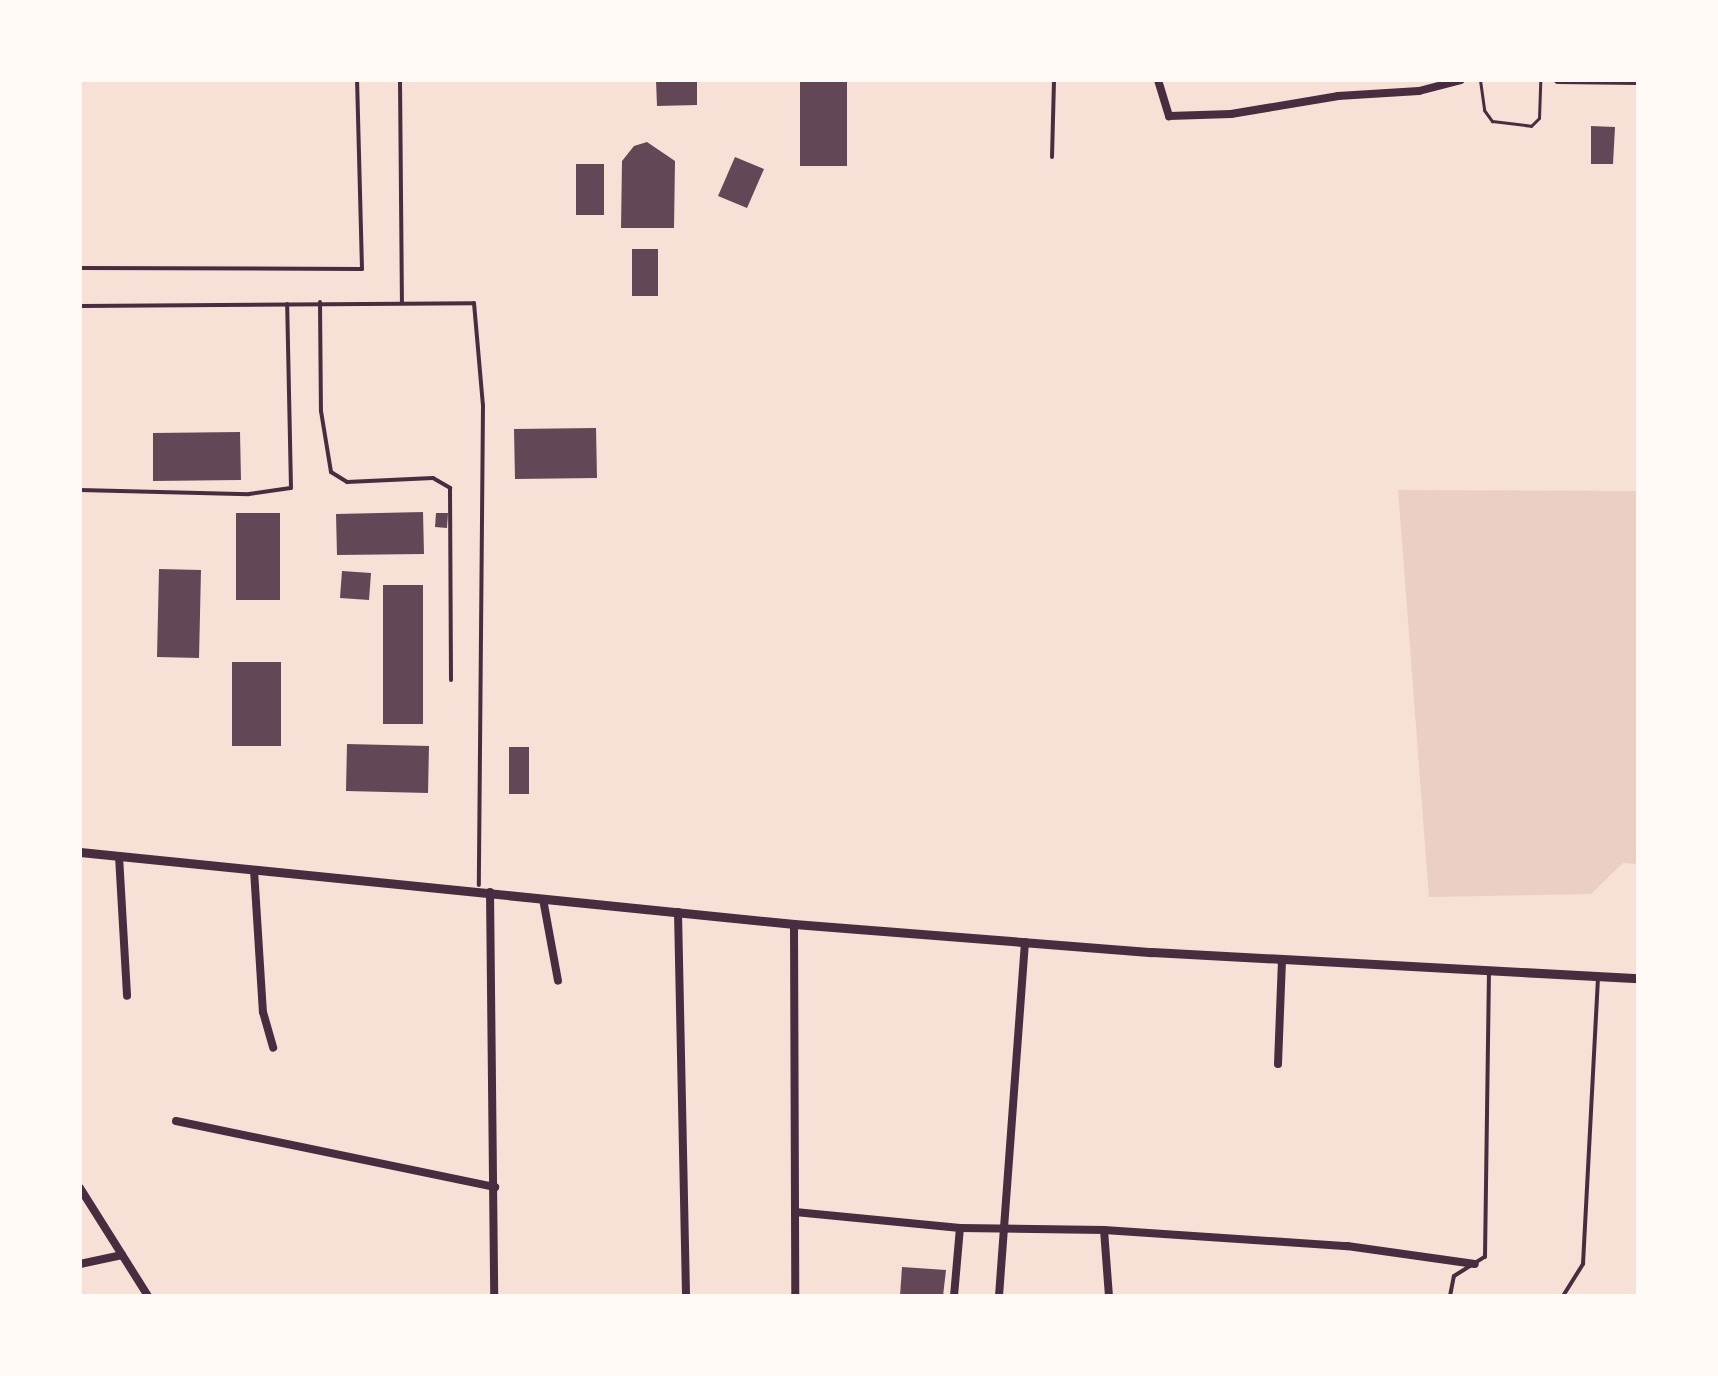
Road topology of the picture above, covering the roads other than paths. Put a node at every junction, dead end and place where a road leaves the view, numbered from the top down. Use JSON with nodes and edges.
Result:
{"nodes":[{"id":1,"x":357,"y":80,"type":"edge"},
{"id":2,"x":400,"y":80,"type":"edge"},
{"id":3,"x":1054,"y":80,"type":"edge"},
{"id":4,"x":1158,"y":80,"type":"edge"},
{"id":5,"x":1461,"y":80,"type":"edge"},
{"id":6,"x":1558,"y":80,"type":"edge"},
{"id":7,"x":1638,"y":81,"type":"edge"},
{"id":8,"x":1052,"y":157,"type":"dead end"},
{"id":9,"x":80,"y":268,"type":"edge"},
{"id":10,"x":320,"y":302,"type":"junction"},
{"id":11,"x":402,"y":302,"type":"junction"},
{"id":12,"x":287,"y":304,"type":"junction"},
{"id":13,"x":80,"y":306,"type":"edge"},
{"id":14,"x":80,"y":490,"type":"edge"},
{"id":15,"x":451,"y":680,"type":"dead end"},
{"id":16,"x":80,"y":852,"type":"edge"},
{"id":17,"x":119,"y":856,"type":"junction"},
{"id":18,"x":254,"y":870,"type":"junction"},
{"id":19,"x":479,"y":885,"type":"dead end"},
{"id":20,"x":490,"y":892,"type":"junction"},
{"id":21,"x":543,"y":899,"type":"junction"},
{"id":22,"x":678,"y":912,"type":"junction"},
{"id":23,"x":794,"y":924,"type":"junction"},
{"id":24,"x":1025,"y":942,"type":"junction"},
{"id":25,"x":1282,"y":959,"type":"junction"},
{"id":26,"x":1489,"y":970,"type":"junction"},
{"id":27,"x":1598,"y":975,"type":"junction"},
{"id":28,"x":1638,"y":978,"type":"edge"},
{"id":29,"x":558,"y":981,"type":"dead end"},
{"id":30,"x":127,"y":996,"type":"dead end"},
{"id":31,"x":273,"y":1048,"type":"dead end"},
{"id":32,"x":1278,"y":1064,"type":"dead end"},
{"id":33,"x":176,"y":1121,"type":"dead end"},
{"id":34,"x":495,"y":1187,"type":"junction"},
{"id":35,"x":80,"y":1188,"type":"edge"},
{"id":36,"x":795,"y":1212,"type":"junction"},
{"id":37,"x":960,"y":1228,"type":"junction"},
{"id":38,"x":1007,"y":1229,"type":"junction"},
{"id":39,"x":1104,"y":1230,"type":"junction"},
{"id":40,"x":122,"y":1255,"type":"junction"},
{"id":41,"x":80,"y":1264,"type":"edge"},
{"id":42,"x":1475,"y":1264,"type":"junction"},
{"id":43,"x":148,"y":1296,"type":"edge"},
{"id":44,"x":494,"y":1296,"type":"edge"},
{"id":45,"x":686,"y":1296,"type":"edge"},
{"id":46,"x":795,"y":1296,"type":"edge"},
{"id":47,"x":954,"y":1296,"type":"edge"},
{"id":48,"x":999,"y":1296,"type":"edge"},
{"id":49,"x":1109,"y":1296,"type":"edge"},
{"id":50,"x":1450,"y":1296,"type":"edge"},
{"id":51,"x":1563,"y":1296,"type":"edge"}],
"edges":[{"from":1,"to":9,"type":"lane"},
{"from":2,"to":11,"type":"lane"},
{"from":3,"to":8,"type":"lane"},
{"from":4,"to":5,"type":"street"},
{"from":6,"to":7,"type":"street"},
{"from":10,"to":11,"type":"lane"},
{"from":10,"to":12,"type":"lane"},
{"from":10,"to":15,"type":"lane"},
{"from":11,"to":19,"type":"lane"},
{"from":12,"to":13,"type":"lane"},
{"from":12,"to":14,"type":"lane"},
{"from":16,"to":17,"type":"street"},
{"from":17,"to":18,"type":"street"},
{"from":17,"to":30,"type":"street"},
{"from":18,"to":20,"type":"street"},
{"from":18,"to":31,"type":"street"},
{"from":20,"to":21,"type":"street"},
{"from":20,"to":34,"type":"street"},
{"from":21,"to":22,"type":"street"},
{"from":21,"to":29,"type":"street"},
{"from":22,"to":23,"type":"street"},
{"from":22,"to":45,"type":"street"},
{"from":23,"to":24,"type":"street"},
{"from":23,"to":36,"type":"street"},
{"from":24,"to":25,"type":"street"},
{"from":24,"to":38,"type":"street"},
{"from":25,"to":26,"type":"street"},
{"from":25,"to":32,"type":"street"},
{"from":26,"to":27,"type":"street"},
{"from":26,"to":42,"type":"lane"},
{"from":27,"to":28,"type":"street"},
{"from":27,"to":51,"type":"lane"},
{"from":33,"to":34,"type":"street"},
{"from":34,"to":44,"type":"street"},
{"from":35,"to":40,"type":"street"},
{"from":36,"to":37,"type":"street"},
{"from":36,"to":46,"type":"street"},
{"from":37,"to":38,"type":"street"},
{"from":37,"to":47,"type":"street"},
{"from":38,"to":39,"type":"street"},
{"from":38,"to":48,"type":"street"},
{"from":39,"to":42,"type":"street"},
{"from":39,"to":49,"type":"street"},
{"from":40,"to":41,"type":"street"},
{"from":40,"to":43,"type":"street"},
{"from":42,"to":50,"type":"lane"}]}
